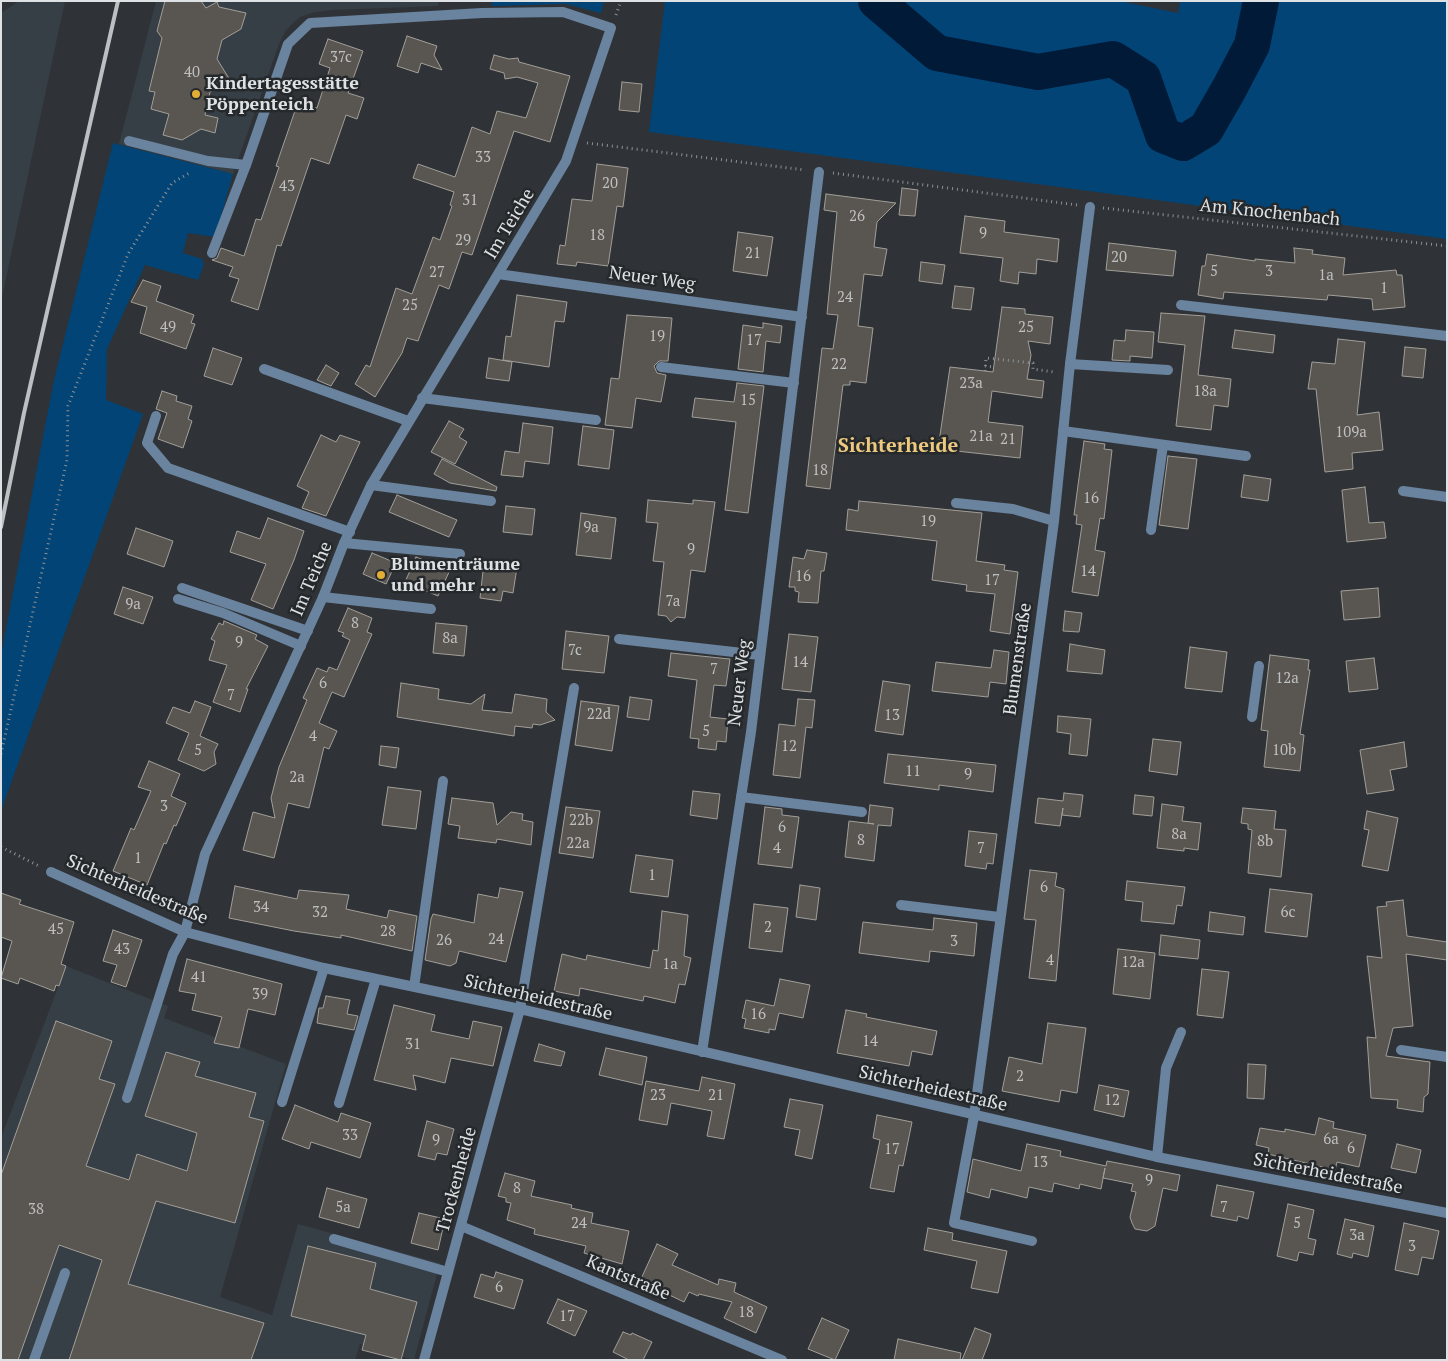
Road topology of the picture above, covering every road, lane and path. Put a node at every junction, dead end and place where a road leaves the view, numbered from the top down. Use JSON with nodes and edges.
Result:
{"nodes":[{"id":1,"x":129,"y":140,"type":"dead end"},
{"id":2,"x":208,"y":162,"type":"junction"},
{"id":3,"x":246,"y":166,"type":"junction"},
{"id":4,"x":819,"y":172,"type":"dead end"},
{"id":5,"x":1090,"y":207,"type":"joint"},
{"id":6,"x":1447,"y":246,"type":"edge"},
{"id":7,"x":212,"y":253,"type":"dead end"},
{"id":8,"x":498,"y":274,"type":"junction"},
{"id":9,"x":1181,"y":305,"type":"dead end"},
{"id":10,"x":802,"y":317,"type":"junction"},
{"id":11,"x":1447,"y":336,"type":"edge"},
{"id":12,"x":985,"y":366,"type":"junction"},
{"id":13,"x":661,"y":367,"type":"dead end"},
{"id":14,"x":994,"y":367,"type":"dead end"},
{"id":15,"x":264,"y":369,"type":"dead end"},
{"id":16,"x":1069,"y":369,"type":"junction"},
{"id":17,"x":1168,"y":370,"type":"dead end"},
{"id":18,"x":984,"y":371,"type":"dead end"},
{"id":19,"x":794,"y":383,"type":"junction"},
{"id":20,"x":422,"y":398,"type":"junction"},
{"id":21,"x":156,"y":416,"type":"dead end"},
{"id":22,"x":596,"y":420,"type":"dead end"},
{"id":23,"x":408,"y":421,"type":"junction"},
{"id":24,"x":1063,"y":431,"type":"junction"},
{"id":25,"x":1163,"y":445,"type":"junction"},
{"id":26,"x":1246,"y":456,"type":"dead end"},
{"id":27,"x":371,"y":484,"type":"junction"},
{"id":28,"x":1403,"y":491,"type":"dead end"},
{"id":29,"x":1447,"y":497,"type":"edge"},
{"id":30,"x":491,"y":501,"type":"dead end"},
{"id":31,"x":956,"y":503,"type":"dead end"},
{"id":32,"x":1054,"y":521,"type":"junction"},
{"id":33,"x":1151,"y":530,"type":"dead end"},
{"id":34,"x":350,"y":532,"type":"junction"},
{"id":35,"x":344,"y":543,"type":"junction"},
{"id":36,"x":460,"y":554,"type":"dead end"},
{"id":37,"x":182,"y":588,"type":"dead end"},
{"id":38,"x":323,"y":597,"type":"junction"},
{"id":39,"x":178,"y":599,"type":"dead end"},
{"id":40,"x":431,"y":608,"type":"dead end"},
{"id":41,"x":308,"y":631,"type":"junction"},
{"id":42,"x":619,"y":638,"type":"dead end"},
{"id":43,"x":301,"y":646,"type":"junction"},
{"id":44,"x":760,"y":655,"type":"junction"},
{"id":45,"x":1259,"y":666,"type":"dead end"},
{"id":46,"x":574,"y":688,"type":"dead end"},
{"id":47,"x":1252,"y":717,"type":"dead end"},
{"id":48,"x":1,"y":754,"type":"edge"},
{"id":49,"x":443,"y":781,"type":"dead end"},
{"id":50,"x":741,"y":797,"type":"junction"},
{"id":51,"x":862,"y":812,"type":"dead end"},
{"id":52,"x":1,"y":847,"type":"edge"},
{"id":53,"x":52,"y":872,"type":"joint"},
{"id":54,"x":901,"y":905,"type":"dead end"},
{"id":55,"x":999,"y":916,"type":"junction"},
{"id":56,"x":185,"y":932,"type":"junction"},
{"id":57,"x":324,"y":968,"type":"junction"},
{"id":58,"x":376,"y":979,"type":"junction"},
{"id":59,"x":414,"y":987,"type":"junction"},
{"id":60,"x":520,"y":1009,"type":"junction"},
{"id":61,"x":1181,"y":1032,"type":"dead end"},
{"id":62,"x":1401,"y":1050,"type":"dead end"},
{"id":63,"x":702,"y":1052,"type":"junction"},
{"id":64,"x":1447,"y":1057,"type":"edge"},
{"id":65,"x":128,"y":1098,"type":"dead end"},
{"id":66,"x":282,"y":1102,"type":"dead end"},
{"id":67,"x":339,"y":1103,"type":"dead end"},
{"id":68,"x":974,"y":1116,"type":"junction"},
{"id":69,"x":1157,"y":1157,"type":"junction"},
{"id":70,"x":1447,"y":1213,"type":"edge"},
{"id":71,"x":461,"y":1226,"type":"junction"},
{"id":72,"x":334,"y":1239,"type":"dead end"},
{"id":73,"x":1032,"y":1241,"type":"dead end"},
{"id":74,"x":65,"y":1272,"type":"dead end"},
{"id":75,"x":448,"y":1272,"type":"junction"},
{"id":76,"x":34,"y":1360,"type":"edge"},
{"id":77,"x":424,"y":1360,"type":"edge"},
{"id":78,"x":782,"y":1360,"type":"edge"}],
"edges":[{"from":1,"to":2,"type":"street"},
{"from":2,"to":3,"type":"street"},
{"from":2,"to":48,"type":"path"},
{"from":3,"to":7,"type":"street","name":"Im Teiche"},
{"from":3,"to":8,"type":"street","name":"Im Teiche"},
{"from":4,"to":10,"type":"street","name":"Neuer Weg"},
{"from":5,"to":6,"type":"path","name":"Am Knochenbach"},
{"from":5,"to":16,"type":"street","name":"Blumenstraße"},
{"from":8,"to":10,"type":"street","name":"Neuer Weg"},
{"from":8,"to":20,"type":"street","name":"Im Teiche"},
{"from":9,"to":11,"type":"street"},
{"from":10,"to":19,"type":"street","name":"Neuer Weg"},
{"from":12,"to":14,"type":"path"},
{"from":12,"to":16,"type":"path"},
{"from":12,"to":18,"type":"path"},
{"from":13,"to":19,"type":"street"},
{"from":15,"to":23,"type":"street"},
{"from":16,"to":17,"type":"street"},
{"from":16,"to":24,"type":"street","name":"Blumenstraße"},
{"from":19,"to":44,"type":"street","name":"Neuer Weg"},
{"from":20,"to":22,"type":"street"},
{"from":20,"to":23,"type":"street","name":"Im Teiche"},
{"from":21,"to":34,"type":"street"},
{"from":23,"to":27,"type":"street","name":"Im Teiche"},
{"from":24,"to":25,"type":"street"},
{"from":24,"to":32,"type":"street","name":"Blumenstraße"},
{"from":25,"to":26,"type":"street"},
{"from":25,"to":33,"type":"street"},
{"from":27,"to":30,"type":"street"},
{"from":27,"to":34,"type":"street","name":"Im Teiche"},
{"from":28,"to":29,"type":"street"},
{"from":31,"to":32,"type":"street"},
{"from":32,"to":55,"type":"street","name":"Blumenstraße"},
{"from":34,"to":35,"type":"street","name":"Im Teiche"},
{"from":35,"to":36,"type":"street"},
{"from":35,"to":38,"type":"street","name":"Im Teiche"},
{"from":37,"to":41,"type":"street"},
{"from":38,"to":40,"type":"street"},
{"from":38,"to":41,"type":"street","name":"Im Teiche"},
{"from":39,"to":43,"type":"street"},
{"from":41,"to":43,"type":"street","name":"Im Teiche"},
{"from":42,"to":44,"type":"street"},
{"from":43,"to":56,"type":"street","name":"Im Teiche"},
{"from":44,"to":50,"type":"street","name":"Neuer Weg"},
{"from":45,"to":47,"type":"street"},
{"from":46,"to":60,"type":"street","name":"Trockenheide"},
{"from":49,"to":59,"type":"street"},
{"from":50,"to":51,"type":"street"},
{"from":50,"to":63,"type":"street","name":"Neuer Weg"},
{"from":52,"to":53,"type":"path"},
{"from":53,"to":56,"type":"street","name":"Sichterheidestraße"},
{"from":54,"to":55,"type":"street"},
{"from":55,"to":68,"type":"street","name":"Blumenstraße"},
{"from":56,"to":57,"type":"street","name":"Sichterheidestraße"},
{"from":56,"to":65,"type":"street","name":"Im Teiche"},
{"from":57,"to":58,"type":"street","name":"Sichterheidestraße"},
{"from":57,"to":66,"type":"street"},
{"from":58,"to":59,"type":"street","name":"Sichterheidestraße"},
{"from":58,"to":67,"type":"street"},
{"from":59,"to":60,"type":"street","name":"Sichterheidestraße"},
{"from":60,"to":63,"type":"street","name":"Sichterheidestraße"},
{"from":60,"to":71,"type":"street","name":"Trockenheide"},
{"from":61,"to":69,"type":"street"},
{"from":62,"to":64,"type":"street"},
{"from":63,"to":68,"type":"street","name":"Sichterheidestraße"},
{"from":68,"to":69,"type":"street","name":"Sichterheidestraße"},
{"from":68,"to":73,"type":"street","name":"Blumenstraße"},
{"from":69,"to":70,"type":"street","name":"Sichterheidestraße"},
{"from":71,"to":75,"type":"street","name":"Trockenheide"},
{"from":71,"to":78,"type":"street","name":"Kantstraße"},
{"from":72,"to":75,"type":"street"},
{"from":74,"to":76,"type":"street"},
{"from":75,"to":77,"type":"street","name":"Trockenheide"}]}
